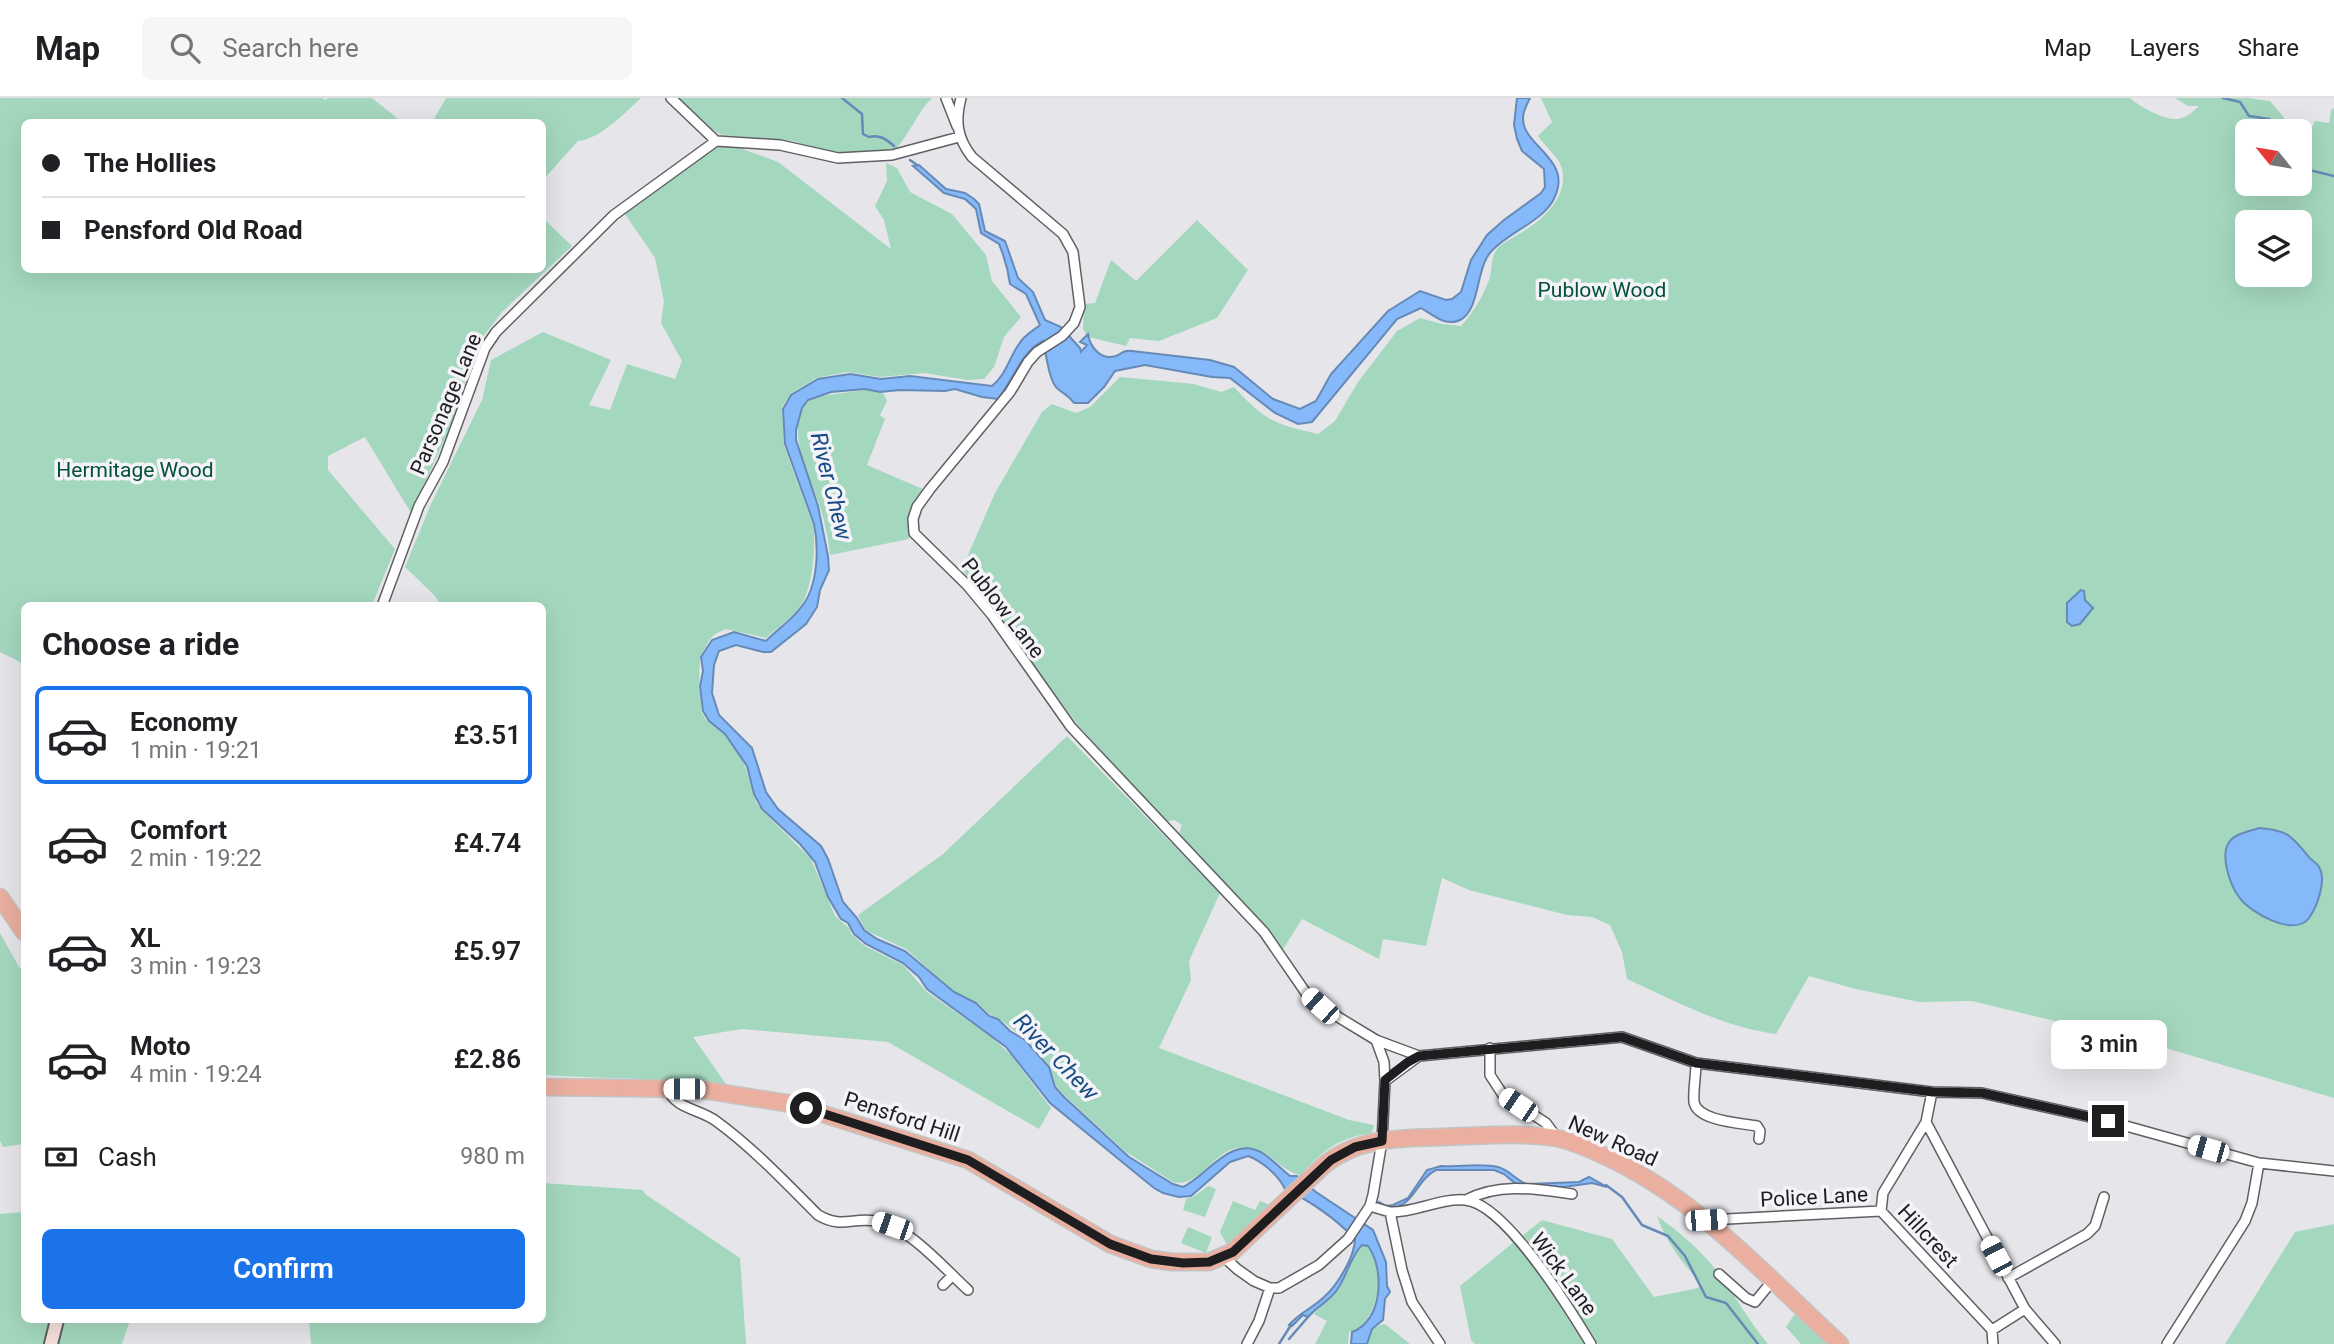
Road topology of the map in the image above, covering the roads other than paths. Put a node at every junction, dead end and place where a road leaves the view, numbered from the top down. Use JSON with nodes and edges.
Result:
{"nodes":[{"id":1,"x":671,"y":98,"type":"edge"},
{"id":2,"x":946,"y":98,"type":"edge"},
{"id":3,"x":961,"y":98,"type":"edge"},
{"id":4,"x":957,"y":126,"type":"junction"},
{"id":5,"x":959,"y":137,"type":"junction"},
{"id":6,"x":716,"y":141,"type":"junction"},
{"id":7,"x":383,"y":602,"type":"edge"},
{"id":8,"x":0,"y":897,"type":"edge"},
{"id":9,"x":21,"y":928,"type":"edge"},
{"id":10,"x":1376,"y":1040,"type":"junction"},
{"id":11,"x":1490,"y":1048,"type":"junction"},
{"id":12,"x":1419,"y":1056,"type":"junction"},
{"id":13,"x":1696,"y":1063,"type":"junction"},
{"id":14,"x":1385,"y":1080,"type":"junction"},
{"id":15,"x":546,"y":1087,"type":"edge"},
{"id":16,"x":668,"y":1089,"type":"junction"},
{"id":17,"x":1933,"y":1092,"type":"junction"},
{"id":18,"x":1926,"y":1122,"type":"junction"},
{"id":19,"x":1557,"y":1138,"type":"junction"},
{"id":20,"x":1759,"y":1139,"type":"dead end"},
{"id":21,"x":1382,"y":1141,"type":"junction"},
{"id":22,"x":2259,"y":1163,"type":"junction"},
{"id":23,"x":2334,"y":1171,"type":"edge"},
{"id":24,"x":1572,"y":1194,"type":"dead end"},
{"id":25,"x":2104,"y":1197,"type":"dead end"},
{"id":26,"x":1466,"y":1200,"type":"junction"},
{"id":27,"x":1370,"y":1206,"type":"junction"},
{"id":28,"x":1881,"y":1211,"type":"junction"},
{"id":29,"x":1390,"y":1212,"type":"junction"},
{"id":30,"x":1706,"y":1220,"type":"junction"},
{"id":31,"x":1224,"y":1257,"type":"junction"},
{"id":32,"x":1719,"y":1274,"type":"dead end"},
{"id":33,"x":953,"y":1276,"type":"junction"},
{"id":34,"x":2008,"y":1278,"type":"junction"},
{"id":35,"x":1773,"y":1280,"type":"junction"},
{"id":36,"x":943,"y":1285,"type":"dead end"},
{"id":37,"x":1270,"y":1288,"type":"junction"},
{"id":38,"x":968,"y":1290,"type":"dead end"},
{"id":39,"x":2025,"y":1309,"type":"junction"},
{"id":40,"x":56,"y":1323,"type":"edge"},
{"id":41,"x":1992,"y":1330,"type":"junction"},
{"id":42,"x":51,"y":1344,"type":"edge"},
{"id":43,"x":1247,"y":1344,"type":"edge"},
{"id":44,"x":1440,"y":1344,"type":"edge"},
{"id":45,"x":1591,"y":1344,"type":"edge"},
{"id":46,"x":1840,"y":1344,"type":"edge"},
{"id":47,"x":1993,"y":1344,"type":"edge"},
{"id":48,"x":2055,"y":1344,"type":"edge"},
{"id":49,"x":2167,"y":1344,"type":"edge"}],
"edges":[{"from":1,"to":6,"type":"street"},
{"from":2,"to":4,"type":"street"},
{"from":3,"to":4,"type":"street","name":"Publow Lane"},
{"from":4,"to":5,"type":"street","name":"Publow Lane"},
{"from":5,"to":6,"type":"street"},
{"from":5,"to":10,"type":"street","name":"Publow Lane"},
{"from":6,"to":7,"type":"street","name":"Parsonage Lane"},
{"from":8,"to":9,"type":"highway"},
{"from":10,"to":12,"type":"street"},
{"from":10,"to":14,"type":"street"},
{"from":11,"to":12,"type":"street"},
{"from":11,"to":13,"type":"street"},
{"from":11,"to":19,"type":"street"},
{"from":12,"to":14,"type":"street"},
{"from":13,"to":17,"type":"street"},
{"from":13,"to":20,"type":"street"},
{"from":14,"to":21,"type":"street"},
{"from":15,"to":16,"type":"highway","name":"Pensford Hill"},
{"from":16,"to":31,"type":"highway","name":"Pensford Hill"},
{"from":16,"to":33,"type":"street"},
{"from":17,"to":18,"type":"street","name":"Hillcrest"},
{"from":17,"to":22,"type":"street"},
{"from":18,"to":28,"type":"street","name":"Hillcrest"},
{"from":18,"to":34,"type":"street","name":"Hillcrest"},
{"from":19,"to":21,"type":"highway","name":"New Road"},
{"from":19,"to":30,"type":"highway","name":"New Road"},
{"from":21,"to":27,"type":"street"},
{"from":21,"to":31,"type":"highway","name":"New Road"},
{"from":22,"to":23,"type":"street"},
{"from":22,"to":49,"type":"street"},
{"from":24,"to":26,"type":"street"},
{"from":25,"to":34,"type":"street"},
{"from":26,"to":29,"type":"street"},
{"from":26,"to":45,"type":"street","name":"Wick Lane"},
{"from":27,"to":29,"type":"street"},
{"from":27,"to":37,"type":"street"},
{"from":28,"to":30,"type":"street","name":"Police Lane"},
{"from":28,"to":41,"type":"street","name":"Hillcrest"},
{"from":29,"to":44,"type":"street"},
{"from":30,"to":35,"type":"highway","name":"New Road"},
{"from":31,"to":37,"type":"street"},
{"from":32,"to":35,"type":"street"},
{"from":33,"to":36,"type":"street"},
{"from":33,"to":38,"type":"street"},
{"from":34,"to":39,"type":"street","name":"Hillcrest"},
{"from":35,"to":46,"type":"highway","name":"New Road"},
{"from":37,"to":43,"type":"street"},
{"from":39,"to":41,"type":"street"},
{"from":39,"to":48,"type":"street","name":"Hillcrest"},
{"from":40,"to":42,"type":"main road"},
{"from":41,"to":47,"type":"street"}]}
